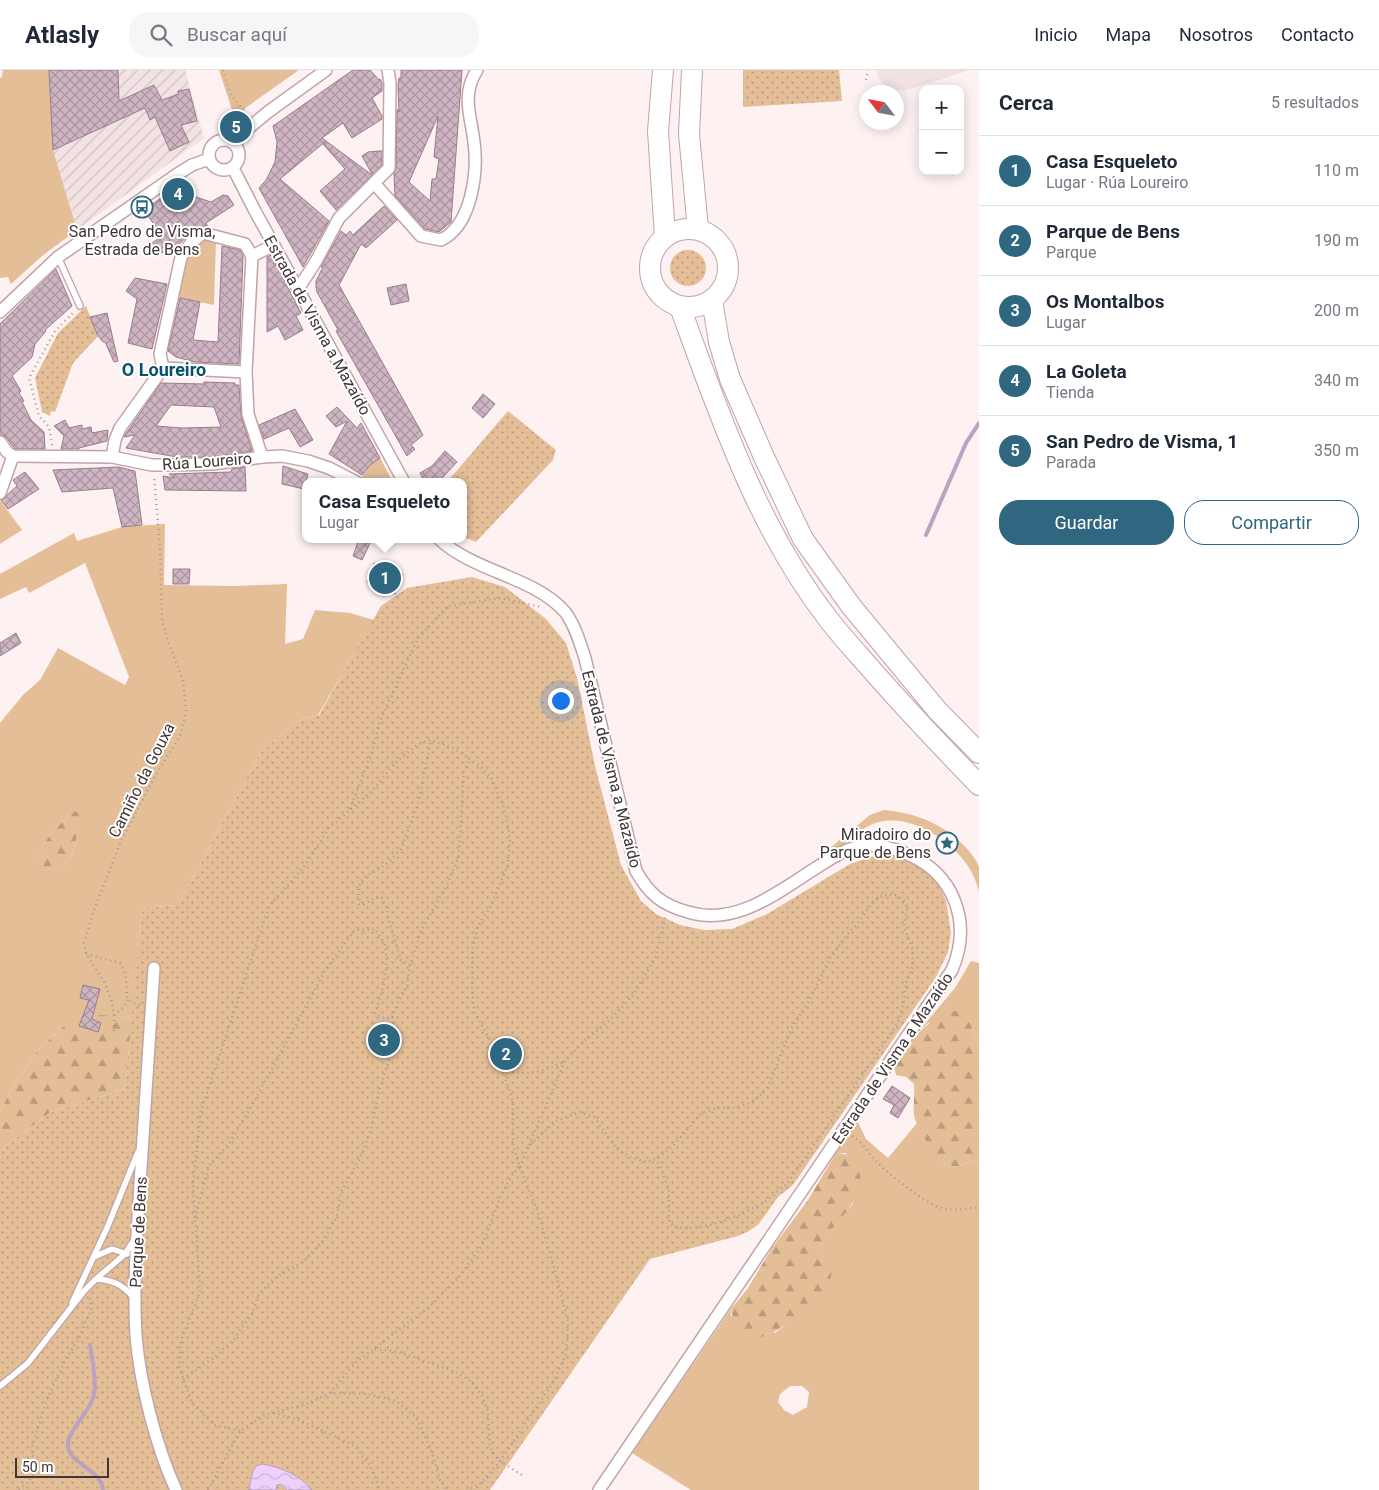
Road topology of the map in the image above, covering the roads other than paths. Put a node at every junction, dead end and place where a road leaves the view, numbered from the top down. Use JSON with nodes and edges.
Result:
{"nodes":[{"id":1,"x":326,"y":70,"type":"edge"},
{"id":2,"x":388,"y":70,"type":"edge"},
{"id":3,"x":476,"y":70,"type":"edge"},
{"id":4,"x":663,"y":70,"type":"edge"},
{"id":5,"x":692,"y":70,"type":"edge"},
{"id":6,"x":232,"y":142,"type":"junction"},
{"id":7,"x":209,"y":159,"type":"junction"},
{"id":8,"x":233,"y":168,"type":"junction"},
{"id":9,"x":374,"y":183,"type":"junction"},
{"id":10,"x":698,"y":230,"type":"junction"},
{"id":11,"x":665,"y":237,"type":"junction"},
{"id":12,"x":274,"y":245,"type":"junction"},
{"id":13,"x":252,"y":256,"type":"junction"},
{"id":14,"x":58,"y":257,"type":"junction"},
{"id":15,"x":298,"y":290,"type":"junction"},
{"id":16,"x":712,"y":300,"type":"junction"},
{"id":17,"x":80,"y":306,"type":"road end"},
{"id":18,"x":680,"y":307,"type":"junction"},
{"id":19,"x":0,"y":312,"type":"edge"},
{"id":20,"x":163,"y":368,"type":"junction"},
{"id":21,"x":246,"y":372,"type":"junction"},
{"id":22,"x":0,"y":442,"type":"edge"},
{"id":23,"x":14,"y":456,"type":"junction"},
{"id":24,"x":112,"y":457,"type":"junction"},
{"id":25,"x":262,"y":457,"type":"junction"},
{"id":26,"x":348,"y":478,"type":"edge"},
{"id":27,"x":402,"y":478,"type":"edge"},
{"id":28,"x":0,"y":493,"type":"edge"},
{"id":29,"x":444,"y":543,"type":"edge"},
{"id":30,"x":979,"y":752,"type":"edge"},
{"id":31,"x":979,"y":785,"type":"edge"},
{"id":32,"x":154,"y":968,"type":"dead end"},
{"id":33,"x":142,"y":1143,"type":"junction"},
{"id":34,"x":130,"y":1255,"type":"junction"},
{"id":35,"x":94,"y":1257,"type":"junction"},
{"id":36,"x":96,"y":1279,"type":"junction"},
{"id":37,"x":135,"y":1299,"type":"junction"},
{"id":38,"x":69,"y":1310,"type":"junction"},
{"id":39,"x":0,"y":1386,"type":"edge"},
{"id":40,"x":176,"y":1490,"type":"edge"},
{"id":41,"x":599,"y":1490,"type":"edge"}],
"edges":[{"from":1,"to":6,"type":"street"},
{"from":2,"to":9,"type":"street"},
{"from":3,"to":9,"type":"street"},
{"from":4,"to":11,"type":"highway"},
{"from":5,"to":10,"type":"highway"},
{"from":6,"to":7,"type":"street"},
{"from":6,"to":8,"type":"street"},
{"from":7,"to":8,"type":"street"},
{"from":7,"to":14,"type":"street"},
{"from":8,"to":12,"type":"street","name":"Estrada de Visma a Mazaído"},
{"from":9,"to":15,"type":"street"},
{"from":10,"to":11,"type":"highway"},
{"from":10,"to":16,"type":"highway"},
{"from":11,"to":18,"type":"highway"},
{"from":12,"to":13,"type":"street"},
{"from":12,"to":15,"type":"street","name":"Estrada de Visma a Mazaído"},
{"from":13,"to":20,"type":"street"},
{"from":13,"to":21,"type":"street"},
{"from":14,"to":17,"type":"lane"},
{"from":14,"to":19,"type":"street"},
{"from":15,"to":27,"type":"street","name":"Estrada de Visma a Mazaído"},
{"from":16,"to":18,"type":"highway"},
{"from":16,"to":30,"type":"highway"},
{"from":18,"to":31,"type":"highway"},
{"from":20,"to":21,"type":"street"},
{"from":20,"to":24,"type":"street"},
{"from":21,"to":25,"type":"street"},
{"from":22,"to":23,"type":"street"},
{"from":23,"to":24,"type":"street","name":"Rúa Loureiro"},
{"from":23,"to":28,"type":"street"},
{"from":24,"to":25,"type":"street","name":"Rúa Loureiro"},
{"from":25,"to":26,"type":"street","name":"Rúa Loureiro"},
{"from":29,"to":41,"type":"street","name":"Estrada de Visma a Mazaído"},
{"from":32,"to":33,"type":"street","name":"Parque de Bens"},
{"from":33,"to":34,"type":"street","name":"Parque de Bens"},
{"from":33,"to":35,"type":"lane"},
{"from":34,"to":35,"type":"lane"},
{"from":34,"to":36,"type":"lane"},
{"from":34,"to":37,"type":"street","name":"Parque de Bens"},
{"from":35,"to":38,"type":"lane"},
{"from":36,"to":37,"type":"lane"},
{"from":36,"to":38,"type":"lane"},
{"from":37,"to":40,"type":"street","name":"Parque de Bens"},
{"from":38,"to":39,"type":"lane"}]}
